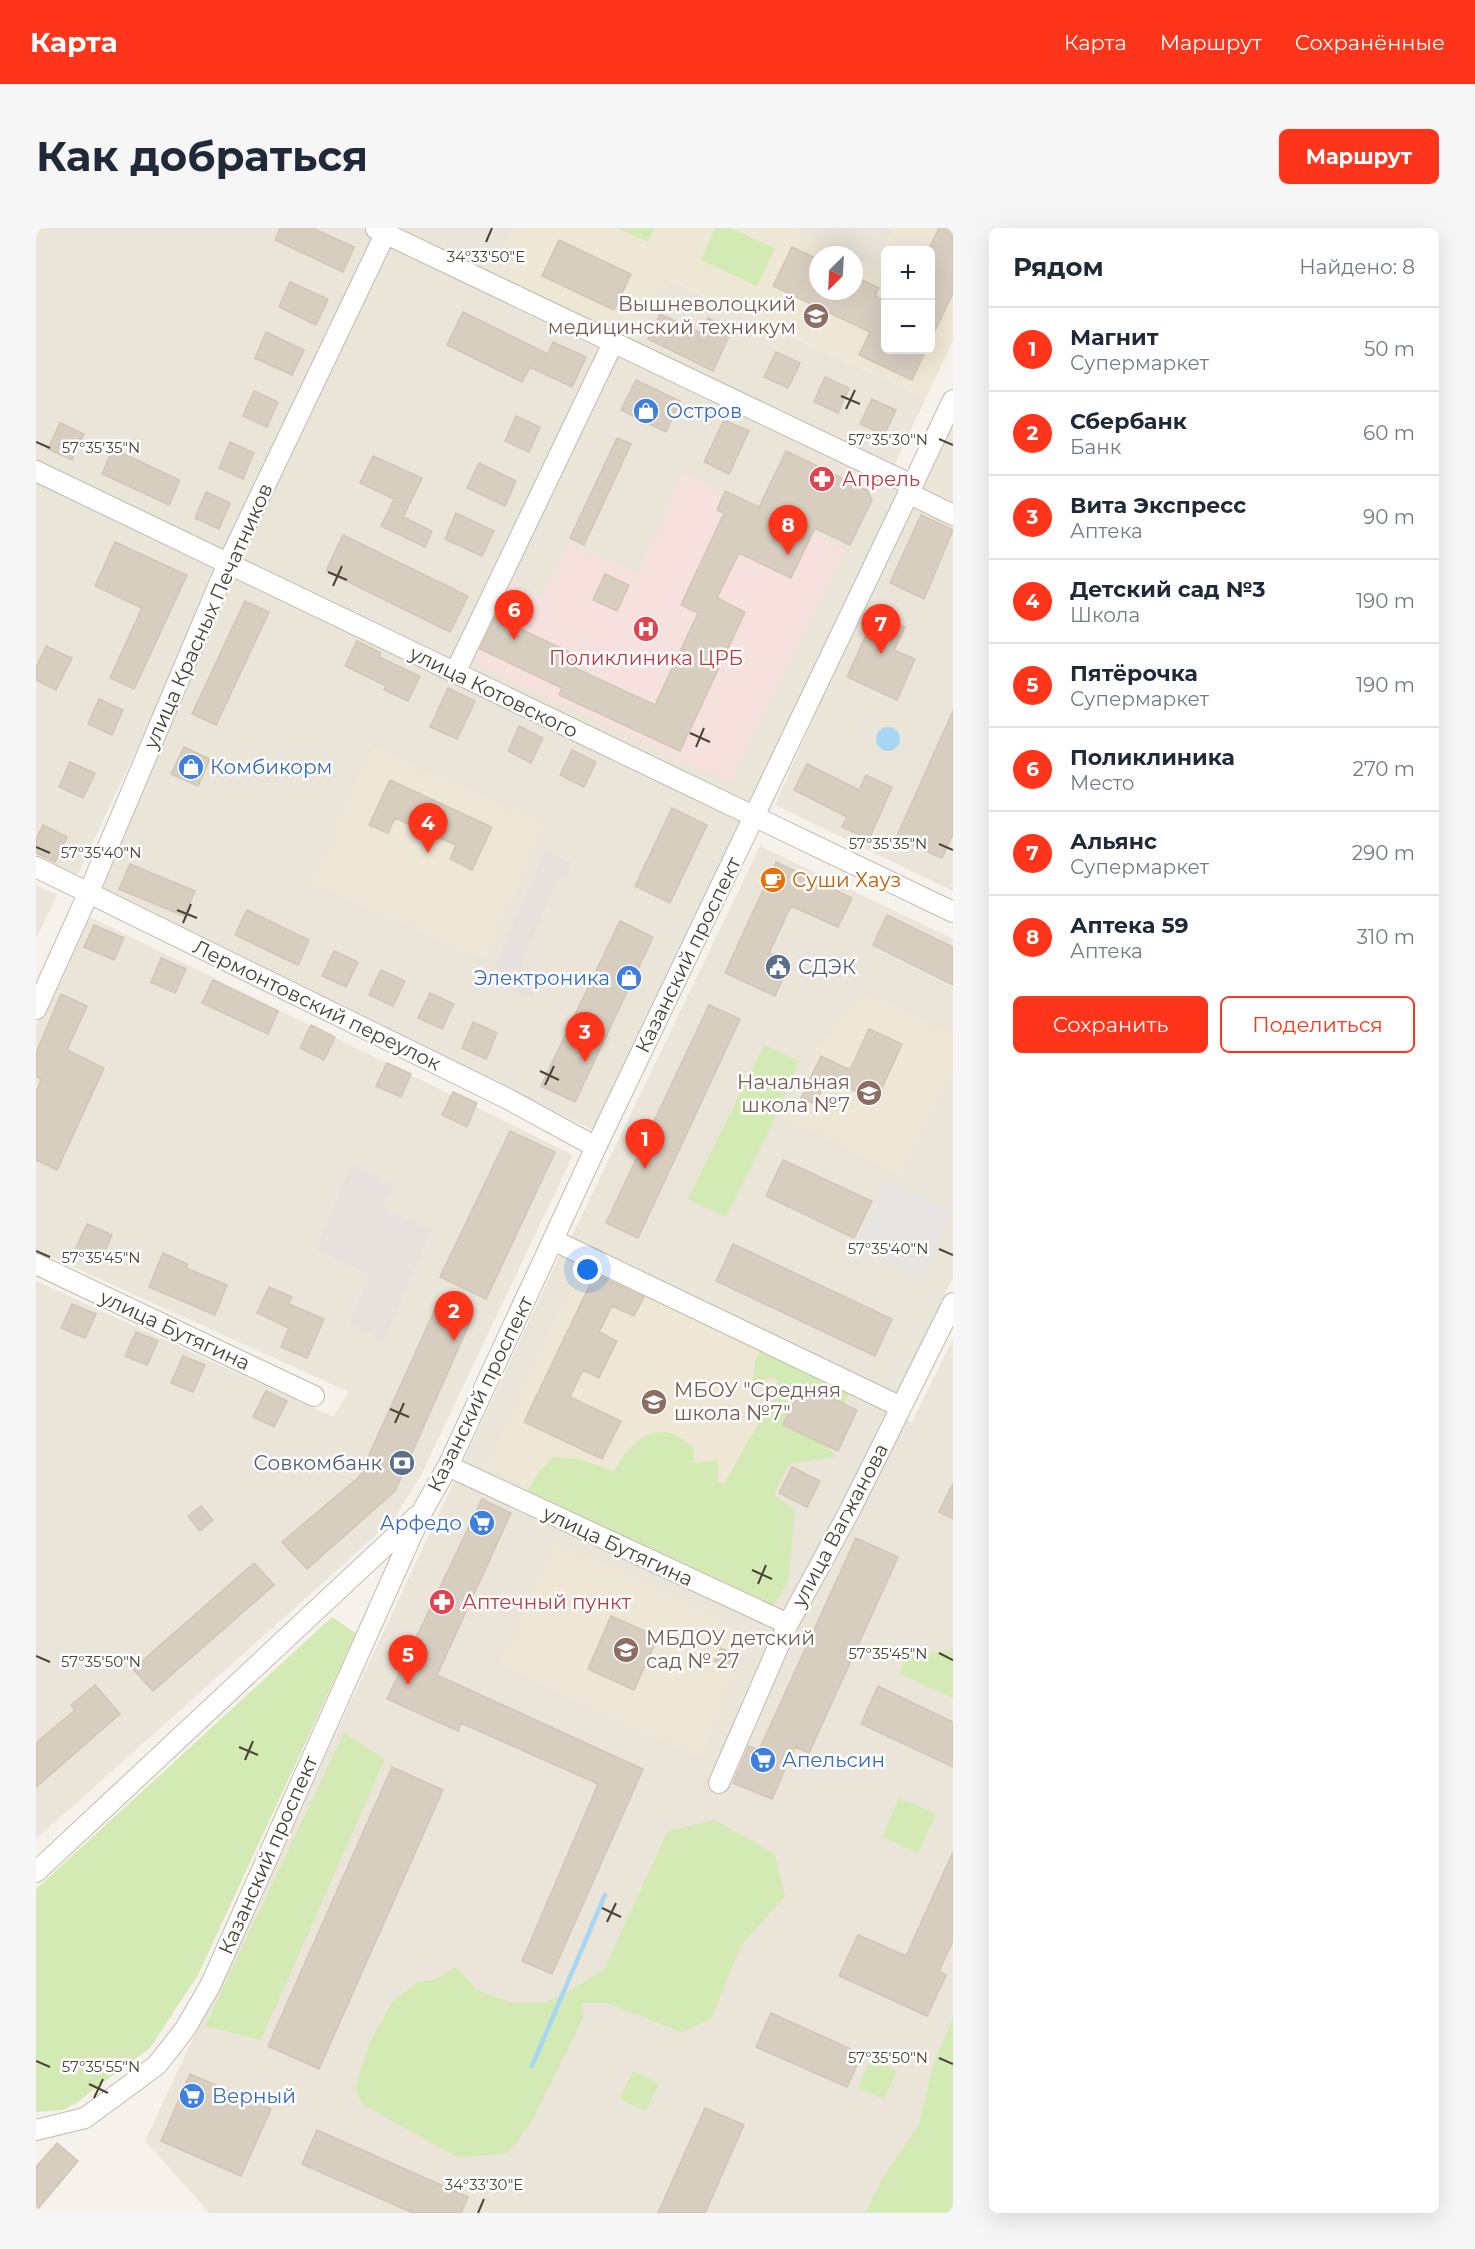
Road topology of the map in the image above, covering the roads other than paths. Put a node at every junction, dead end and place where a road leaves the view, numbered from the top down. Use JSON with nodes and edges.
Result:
{"nodes":[{"id":1,"x":383,"y":230,"type":"edge"},
{"id":2,"x":613,"y":342,"type":"junction"},
{"id":3,"x":953,"y":400,"type":"edge"},
{"id":4,"x":36,"y":471,"type":"edge"},
{"id":5,"x":910,"y":489,"type":"junction"},
{"id":6,"x":953,"y":515,"type":"edge"},
{"id":7,"x":228,"y":563,"type":"junction"},
{"id":8,"x":455,"y":673,"type":"junction"},
{"id":9,"x":755,"y":817,"type":"junction"},
{"id":10,"x":36,"y":867,"type":"edge"},
{"id":11,"x":89,"y":892,"type":"junction"},
{"id":12,"x":953,"y":912,"type":"edge"},
{"id":13,"x":36,"y":1009,"type":"edge"},
{"id":14,"x":596,"y":1147,"type":"junction"},
{"id":15,"x":553,"y":1240,"type":"junction"},
{"id":16,"x":36,"y":1264,"type":"edge"},
{"id":17,"x":953,"y":1303,"type":"edge"},
{"id":18,"x":315,"y":1396,"type":"dead end"},
{"id":19,"x":901,"y":1407,"type":"junction"},
{"id":20,"x":448,"y":1466,"type":"junction"},
{"id":21,"x":423,"y":1510,"type":"junction"},
{"id":22,"x":788,"y":1624,"type":"junction"},
{"id":23,"x":719,"y":1783,"type":"dead end"},
{"id":24,"x":36,"y":1872,"type":"edge"},
{"id":25,"x":36,"y":2130,"type":"edge"}],
"edges":[{"from":1,"to":2,"type":"street"},
{"from":1,"to":7,"type":"street","name":"улица Красных Печатников"},
{"from":2,"to":5,"type":"street"},
{"from":2,"to":8,"type":"street"},
{"from":3,"to":5,"type":"street","name":"Казанский проспект"},
{"from":4,"to":7,"type":"street","name":"улица Котовского"},
{"from":5,"to":6,"type":"street"},
{"from":5,"to":9,"type":"street","name":"Казанский проспект"},
{"from":7,"to":8,"type":"street","name":"улица Котовского"},
{"from":7,"to":11,"type":"street","name":"улица Красных Печатников"},
{"from":8,"to":9,"type":"street","name":"улица Котовского"},
{"from":9,"to":12,"type":"street","name":"улица Котовского"},
{"from":9,"to":14,"type":"street","name":"Казанский проспект"},
{"from":10,"to":11,"type":"street","name":"Лермонтовский переулок"},
{"from":11,"to":13,"type":"street","name":"улица Красных Печатников"},
{"from":11,"to":14,"type":"street","name":"Лермонтовский переулок"},
{"from":14,"to":15,"type":"street","name":"Казанский проспект"},
{"from":15,"to":19,"type":"street"},
{"from":15,"to":20,"type":"street","name":"Казанский проспект"},
{"from":16,"to":18,"type":"street","name":"улица Бутягина"},
{"from":17,"to":19,"type":"street","name":"улица Вагжанова"},
{"from":19,"to":22,"type":"street","name":"улица Вагжанова"},
{"from":20,"to":21,"type":"street","name":"Казанский проспект"},
{"from":20,"to":22,"type":"street","name":"улица Бутягина"},
{"from":21,"to":24,"type":"street","name":"Казанский проспект"},
{"from":21,"to":25,"type":"street","name":"Казанский проспект"},
{"from":22,"to":23,"type":"street","name":"улица Вагжанова"}]}
